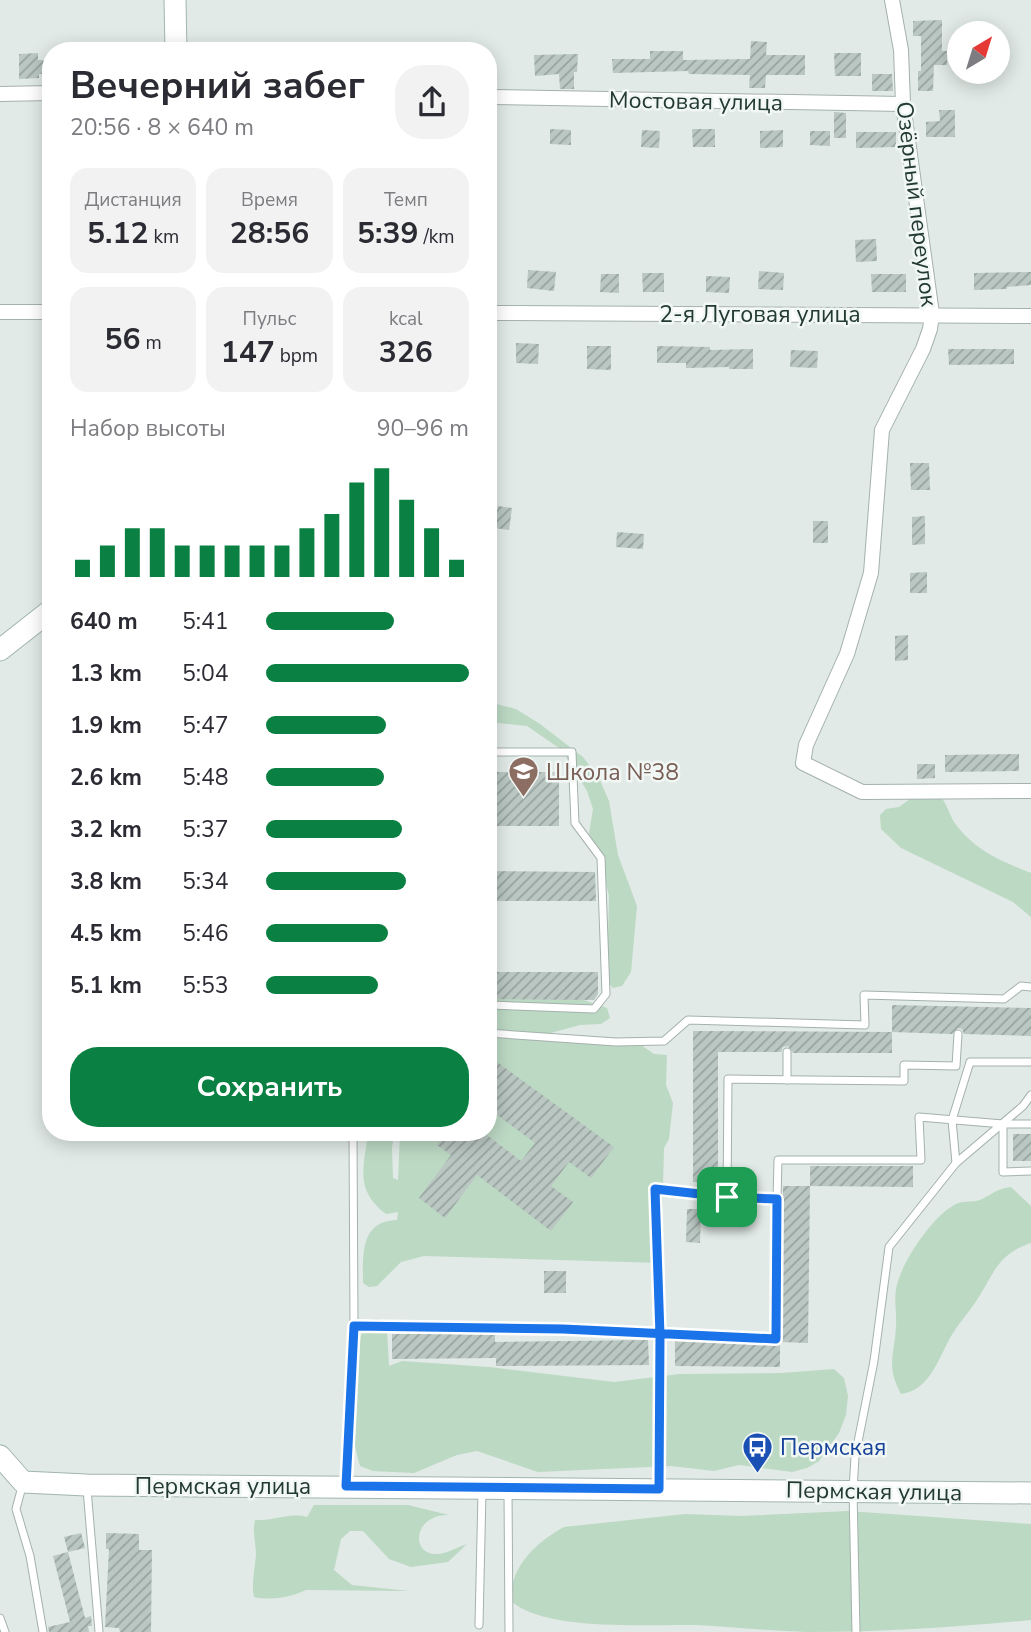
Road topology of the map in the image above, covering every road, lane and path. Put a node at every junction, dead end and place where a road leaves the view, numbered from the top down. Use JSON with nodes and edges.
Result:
{"nodes":[{"id":1,"x":175,"y":0,"type":"edge"},
{"id":2,"x":892,"y":0,"type":"edge"},
{"id":3,"x":176,"y":42,"type":"edge"},
{"id":4,"x":0,"y":93,"type":"edge"},
{"id":5,"x":42,"y":93,"type":"edge"},
{"id":6,"x":497,"y":97,"type":"edge"},
{"id":7,"x":903,"y":104,"type":"junction"},
{"id":8,"x":0,"y":312,"type":"edge"},
{"id":9,"x":42,"y":312,"type":"edge"},
{"id":10,"x":497,"y":313,"type":"edge"},
{"id":11,"x":932,"y":314,"type":"junction"},
{"id":12,"x":1031,"y":316,"type":"edge"},
{"id":13,"x":42,"y":617,"type":"edge"},
{"id":14,"x":0,"y":650,"type":"edge"},
{"id":15,"x":497,"y":752,"type":"edge"},
{"id":16,"x":1031,"y":791,"type":"edge"},
{"id":17,"x":1031,"y":987,"type":"edge"},
{"id":18,"x":497,"y":1005,"type":"edge"},
{"id":19,"x":497,"y":1034,"type":"edge"},
{"id":20,"x":958,"y":1034,"type":"dead end"},
{"id":21,"x":787,"y":1052,"type":"dead end"},
{"id":22,"x":1031,"y":1062,"type":"edge"},
{"id":23,"x":787,"y":1080,"type":"junction"},
{"id":24,"x":1031,"y":1095,"type":"edge"},
{"id":25,"x":1027,"y":1105,"type":"edge"},
{"id":26,"x":952,"y":1119,"type":"junction"},
{"id":27,"x":1003,"y":1124,"type":"junction"},
{"id":28,"x":1031,"y":1124,"type":"edge"},
{"id":29,"x":353,"y":1141,"type":"edge"},
{"id":30,"x":956,"y":1163,"type":"junction"},
{"id":31,"x":1031,"y":1171,"type":"edge"},
{"id":32,"x":727,"y":1197,"type":"junction"},
{"id":33,"x":777,"y":1199,"type":"junction"},
{"id":34,"x":354,"y":1326,"type":"junction"},
{"id":35,"x":660,"y":1335,"type":"junction"},
{"id":36,"x":0,"y":1457,"type":"edge"},
{"id":37,"x":23,"y":1482,"type":"junction"},
{"id":38,"x":86,"y":1485,"type":"junction"},
{"id":39,"x":346,"y":1486,"type":"junction"},
{"id":40,"x":482,"y":1488,"type":"junction"},
{"id":41,"x":508,"y":1488,"type":"junction"},
{"id":42,"x":659,"y":1489,"type":"junction"},
{"id":43,"x":853,"y":1490,"type":"junction"},
{"id":44,"x":1031,"y":1493,"type":"edge"},
{"id":45,"x":0,"y":1618,"type":"edge"},
{"id":46,"x":479,"y":1625,"type":"dead end"},
{"id":47,"x":5,"y":1632,"type":"edge"},
{"id":48,"x":43,"y":1632,"type":"edge"},
{"id":49,"x":99,"y":1632,"type":"edge"},
{"id":50,"x":509,"y":1632,"type":"edge"},
{"id":51,"x":856,"y":1632,"type":"edge"}],
"edges":[{"from":1,"to":3,"type":"street"},
{"from":2,"to":7,"type":"street","name":"Озёрный переулок"},
{"from":4,"to":5,"type":"street"},
{"from":6,"to":7,"type":"street","name":"Мостовая улица"},
{"from":7,"to":11,"type":"street","name":"Озёрный переулок"},
{"from":8,"to":9,"type":"street"},
{"from":10,"to":11,"type":"street","name":"2-я Луговая улица"},
{"from":11,"to":12,"type":"street","name":"2-я Луговая улица"},
{"from":11,"to":16,"type":"street","name":"Озёрный переулок"},
{"from":13,"to":14,"type":"street"},
{"from":15,"to":18,"type":"lane"},
{"from":17,"to":19,"type":"lane"},
{"from":20,"to":23,"type":"lane"},
{"from":21,"to":23,"type":"lane"},
{"from":22,"to":26,"type":"lane"},
{"from":23,"to":32,"type":"lane"},
{"from":24,"to":25,"type":"lane"},
{"from":25,"to":27,"type":"lane"},
{"from":26,"to":27,"type":"lane"},
{"from":26,"to":30,"type":"lane"},
{"from":26,"to":33,"type":"lane"},
{"from":27,"to":28,"type":"lane"},
{"from":27,"to":30,"type":"lane"},
{"from":27,"to":31,"type":"lane"},
{"from":29,"to":34,"type":"lane"},
{"from":30,"to":43,"type":"lane"},
{"from":32,"to":33,"type":"lane"},
{"from":32,"to":35,"type":"lane"},
{"from":33,"to":35,"type":"lane"},
{"from":34,"to":35,"type":"lane"},
{"from":34,"to":39,"type":"lane"},
{"from":35,"to":42,"type":"lane"},
{"from":36,"to":37,"type":"street"},
{"from":37,"to":38,"type":"street","name":"Пермская улица"},
{"from":37,"to":48,"type":"lane"},
{"from":38,"to":39,"type":"street","name":"Пермская улица"},
{"from":38,"to":49,"type":"lane"},
{"from":39,"to":40,"type":"street","name":"Пермская улица"},
{"from":40,"to":41,"type":"street","name":"Пермская улица"},
{"from":40,"to":46,"type":"lane"},
{"from":41,"to":42,"type":"street","name":"Пермская улица"},
{"from":41,"to":50,"type":"lane"},
{"from":42,"to":43,"type":"street","name":"Пермская улица"},
{"from":43,"to":44,"type":"street","name":"Пермская улица"},
{"from":43,"to":51,"type":"lane"},
{"from":45,"to":47,"type":"lane"}]}
